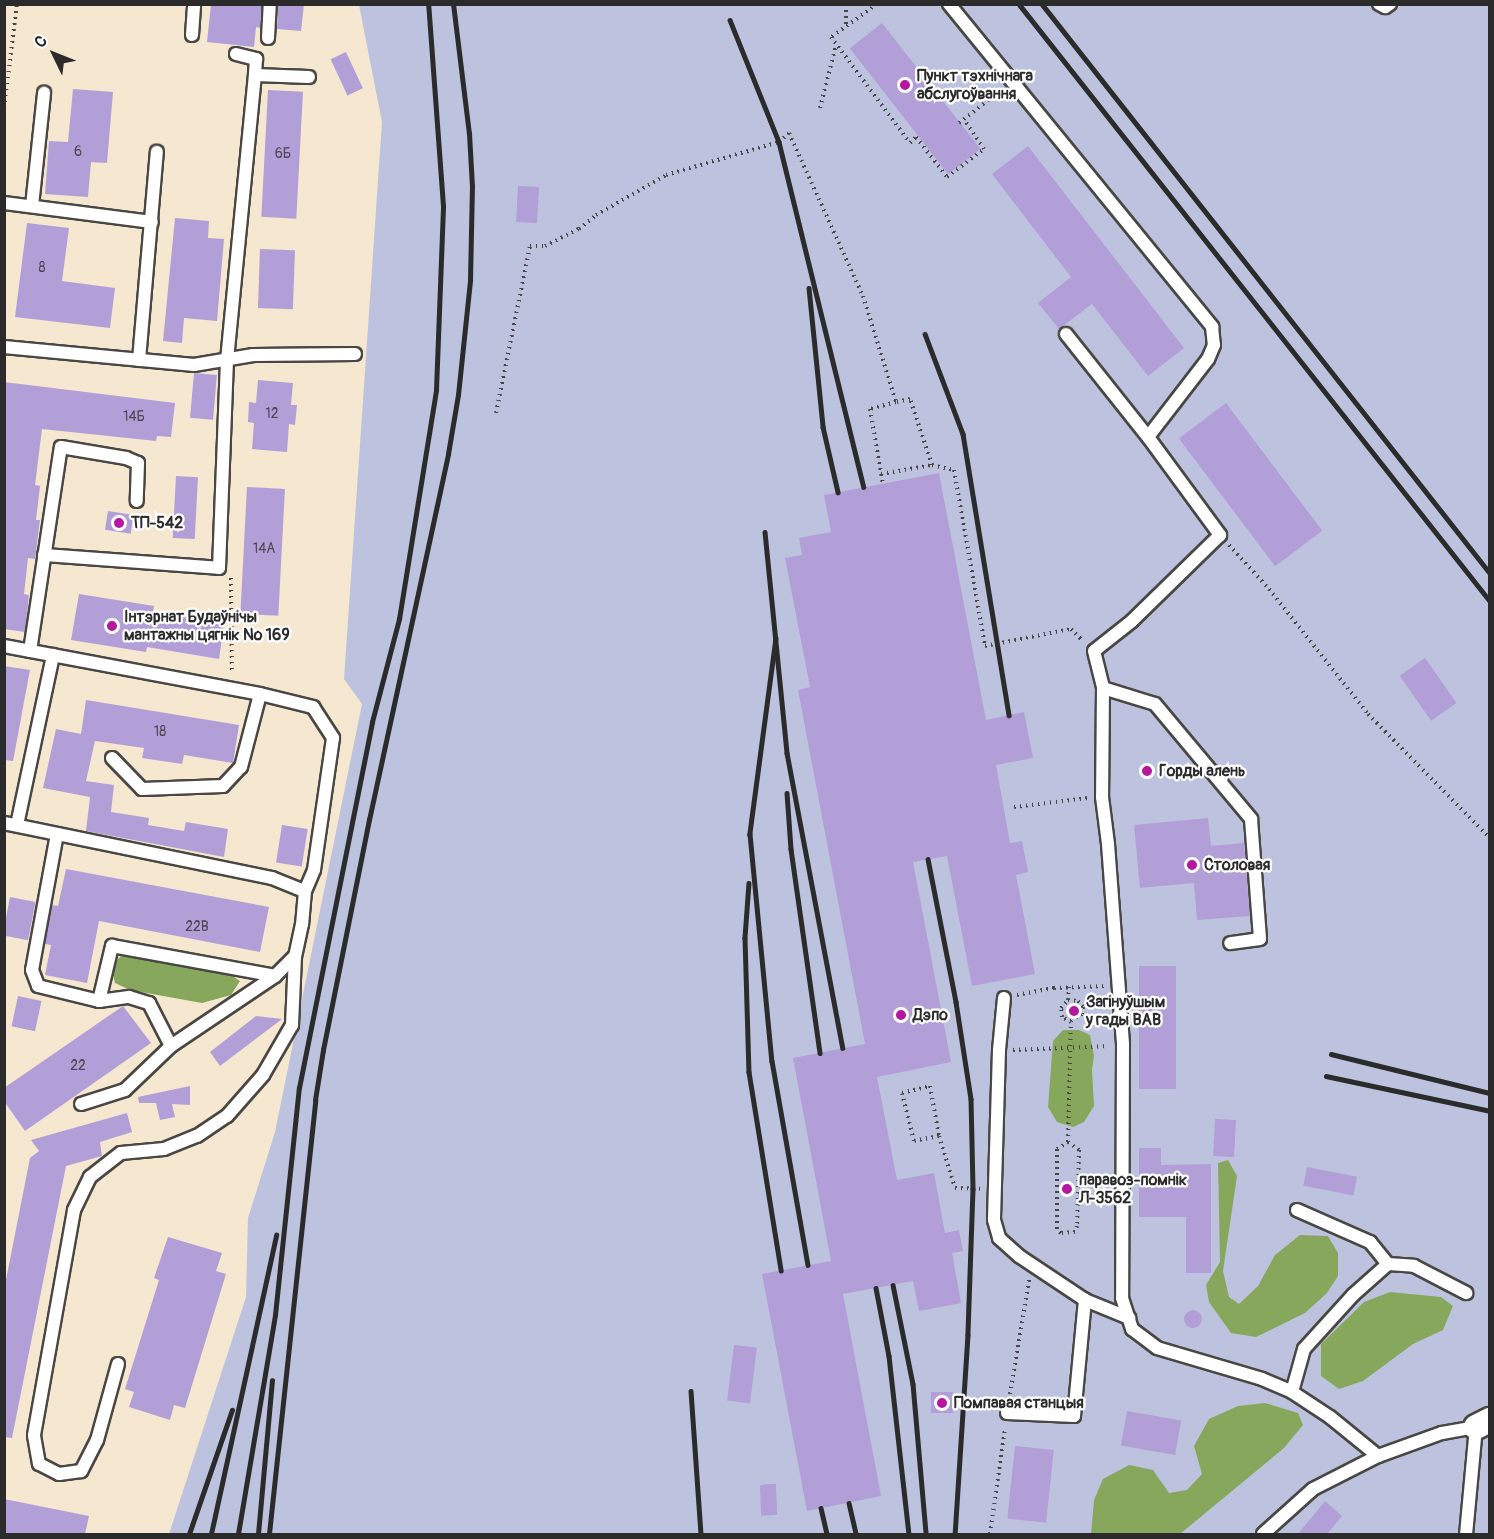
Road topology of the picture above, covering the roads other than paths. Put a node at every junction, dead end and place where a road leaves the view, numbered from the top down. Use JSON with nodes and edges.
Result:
{"nodes":[{"id":1,"x":194,"y":4,"type":"edge"},
{"id":2,"x":270,"y":4,"type":"edge"},
{"id":3,"x":949,"y":4,"type":"edge"},
{"id":4,"x":1379,"y":4,"type":"edge"},
{"id":5,"x":1390,"y":4,"type":"edge"},
{"id":6,"x":192,"y":35,"type":"dead end"},
{"id":7,"x":268,"y":38,"type":"dead end"},
{"id":8,"x":236,"y":54,"type":"dead end"},
{"id":9,"x":255,"y":75,"type":"junction"},
{"id":10,"x":309,"y":77,"type":"dead end"},
{"id":11,"x":44,"y":93,"type":"dead end"},
{"id":12,"x":157,"y":152,"type":"dead end"},
{"id":13,"x":4,"y":203,"type":"edge"},
{"id":14,"x":32,"y":206,"type":"junction"},
{"id":15,"x":152,"y":222,"type":"junction"},
{"id":16,"x":1066,"y":334,"type":"dead end"},
{"id":17,"x":4,"y":347,"type":"edge"},
{"id":18,"x":354,"y":354,"type":"dead end"},
{"id":19,"x":139,"y":360,"type":"junction"},
{"id":20,"x":227,"y":360,"type":"junction"},
{"id":21,"x":1148,"y":437,"type":"junction"},
{"id":22,"x":137,"y":501,"type":"dead end"},
{"id":23,"x":44,"y":555,"type":"junction"},
{"id":24,"x":4,"y":646,"type":"edge"},
{"id":25,"x":30,"y":651,"type":"junction"},
{"id":26,"x":52,"y":655,"type":"junction"},
{"id":27,"x":1103,"y":688,"type":"junction"},
{"id":28,"x":260,"y":694,"type":"junction"},
{"id":29,"x":112,"y":758,"type":"dead end"},
{"id":30,"x":11,"y":824,"type":"edge"},
{"id":31,"x":57,"y":834,"type":"junction"},
{"id":32,"x":305,"y":891,"type":"junction"},
{"id":33,"x":1230,"y":944,"type":"dead end"},
{"id":34,"x":295,"y":956,"type":"junction"},
{"id":35,"x":275,"y":976,"type":"junction"},
{"id":36,"x":1004,"y":998,"type":"road end"},
{"id":37,"x":99,"y":1001,"type":"junction"},
{"id":38,"x":171,"y":1046,"type":"junction"},
{"id":39,"x":81,"y":1104,"type":"dead end"},
{"id":40,"x":1297,"y":1210,"type":"dead end"},
{"id":41,"x":1388,"y":1264,"type":"junction"},
{"id":42,"x":1466,"y":1293,"type":"dead end"},
{"id":43,"x":1085,"y":1300,"type":"junction"},
{"id":44,"x":1129,"y":1318,"type":"junction"},
{"id":45,"x":118,"y":1364,"type":"dead end"},
{"id":46,"x":1292,"y":1392,"type":"junction"},
{"id":47,"x":1007,"y":1413,"type":"dead end"},
{"id":48,"x":1483,"y":1424,"type":"edge"},
{"id":49,"x":1378,"y":1456,"type":"junction"},
{"id":50,"x":1263,"y":1534,"type":"edge"},
{"id":51,"x":1466,"y":1534,"type":"edge"}],
"edges":[{"from":1,"to":6,"type":"lane"},
{"from":2,"to":7,"type":"lane"},
{"from":3,"to":21,"type":"lane"},
{"from":4,"to":5,"type":"lane"},
{"from":8,"to":9,"type":"lane"},
{"from":9,"to":10,"type":"lane"},
{"from":9,"to":20,"type":"lane"},
{"from":11,"to":14,"type":"lane"},
{"from":12,"to":15,"type":"lane"},
{"from":13,"to":14,"type":"lane"},
{"from":14,"to":15,"type":"lane"},
{"from":15,"to":19,"type":"lane"},
{"from":16,"to":21,"type":"lane"},
{"from":17,"to":19,"type":"lane"},
{"from":18,"to":20,"type":"lane"},
{"from":19,"to":20,"type":"lane"},
{"from":20,"to":23,"type":"lane"},
{"from":21,"to":27,"type":"lane"},
{"from":22,"to":23,"type":"lane"},
{"from":23,"to":25,"type":"lane"},
{"from":24,"to":25,"type":"lane"},
{"from":25,"to":26,"type":"lane"},
{"from":26,"to":28,"type":"lane"},
{"from":26,"to":30,"type":"lane"},
{"from":27,"to":33,"type":"lane"},
{"from":27,"to":44,"type":"lane"},
{"from":28,"to":29,"type":"lane"},
{"from":28,"to":32,"type":"lane"},
{"from":30,"to":31,"type":"lane"},
{"from":31,"to":32,"type":"lane"},
{"from":31,"to":37,"type":"lane"},
{"from":32,"to":34,"type":"lane"},
{"from":34,"to":35,"type":"lane"},
{"from":34,"to":45,"type":"lane"},
{"from":35,"to":37,"type":"lane"},
{"from":35,"to":38,"type":"lane"},
{"from":36,"to":43,"type":"lane"},
{"from":37,"to":38,"type":"lane"},
{"from":38,"to":39,"type":"lane"},
{"from":40,"to":41,"type":"lane"},
{"from":41,"to":42,"type":"lane"},
{"from":41,"to":46,"type":"lane"},
{"from":43,"to":44,"type":"lane"},
{"from":43,"to":47,"type":"lane"},
{"from":44,"to":46,"type":"lane"},
{"from":46,"to":49,"type":"lane"},
{"from":48,"to":49,"type":"lane"},
{"from":48,"to":51,"type":"lane"},
{"from":49,"to":50,"type":"lane"}]}
